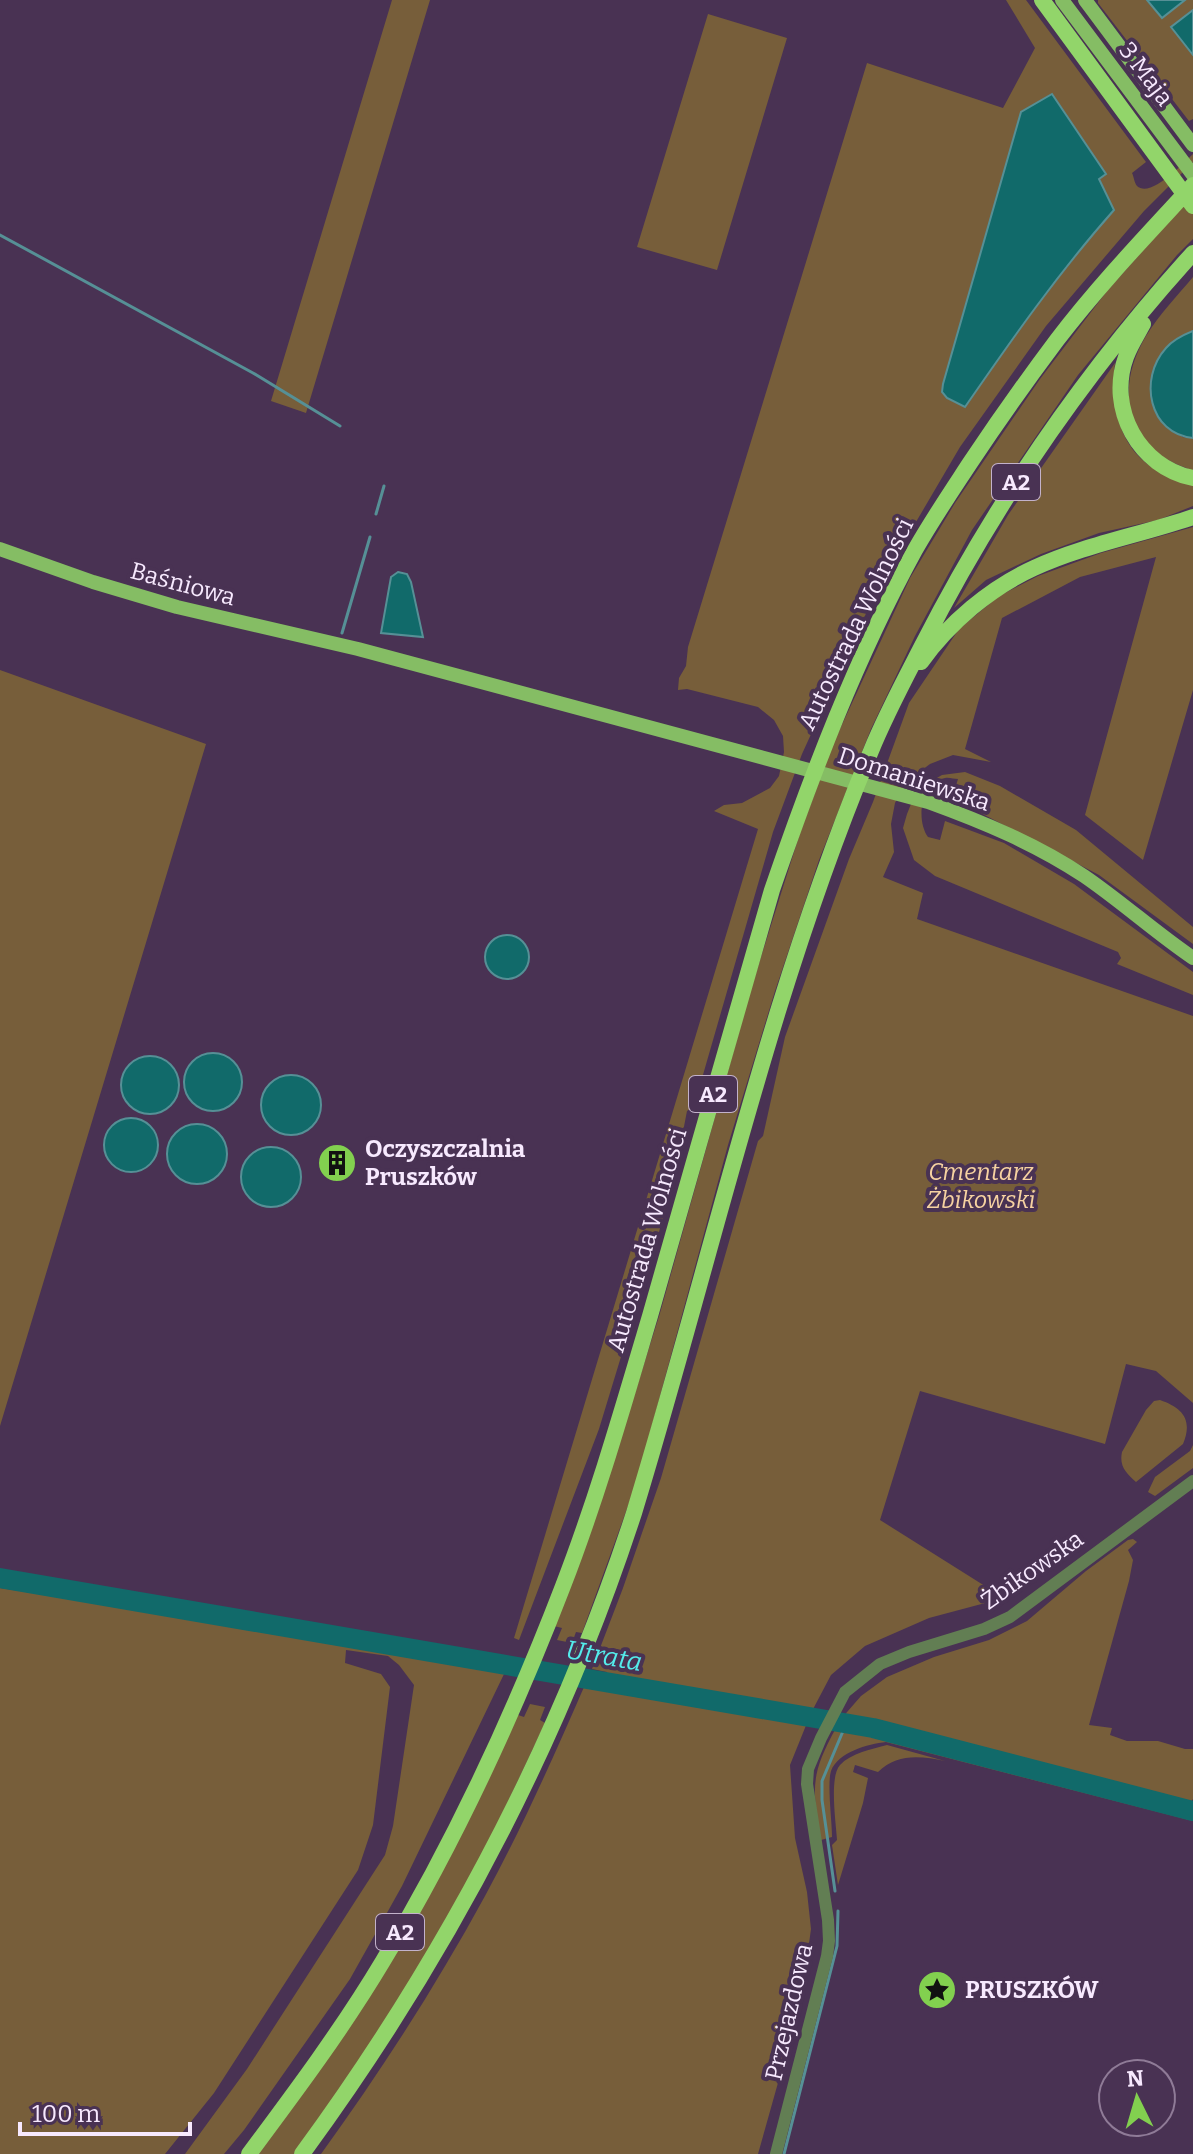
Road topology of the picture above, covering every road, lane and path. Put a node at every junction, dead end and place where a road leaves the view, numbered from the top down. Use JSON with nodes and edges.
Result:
{"nodes":[{"id":1,"x":1042,"y":0,"type":"edge"},
{"id":2,"x":1062,"y":0,"type":"edge"},
{"id":3,"x":1085,"y":0,"type":"edge"},
{"id":4,"x":1193,"y":145,"type":"edge"},
{"id":5,"x":1177,"y":167,"type":"junction"},
{"id":6,"x":1193,"y":175,"type":"edge"},
{"id":7,"x":1193,"y":185,"type":"edge"},
{"id":8,"x":1193,"y":206,"type":"edge"},
{"id":9,"x":1193,"y":253,"type":"edge"},
{"id":10,"x":1163,"y":286,"type":"junction"},
{"id":11,"x":1193,"y":478,"type":"edge"},
{"id":12,"x":1193,"y":517,"type":"edge"},
{"id":13,"x":0,"y":549,"type":"edge"},
{"id":14,"x":358,"y":649,"type":"joint"},
{"id":15,"x":896,"y":696,"type":"junction"},
{"id":16,"x":1193,"y":958,"type":"edge"},
{"id":17,"x":1193,"y":1481,"type":"edge"},
{"id":18,"x":821,"y":1738,"type":"joint"},
{"id":19,"x":249,"y":2154,"type":"edge"},
{"id":20,"x":302,"y":2154,"type":"edge"},
{"id":21,"x":776,"y":2154,"type":"edge"}],
"edges":[{"from":1,"to":5,"type":"highway"},
{"from":2,"to":5,"type":"main road","name":"3 Maja"},
{"from":3,"to":4,"type":"main road","name":"3 Maja"},
{"from":5,"to":6,"type":"main road","name":"3 Maja"},
{"from":5,"to":8,"type":"highway"},
{"from":7,"to":19,"type":"highway","name":"Autostrada Wolności","number":"A2"},
{"from":9,"to":10,"type":"highway","number":"A2"},
{"from":10,"to":11,"type":"highway"},
{"from":10,"to":15,"type":"highway","number":"A2"},
{"from":12,"to":15,"type":"highway"},
{"from":13,"to":14,"type":"main road","name":"Baśniowa"},
{"from":14,"to":16,"type":"main road","name":"Domaniewska"},
{"from":15,"to":20,"type":"highway","number":"A2"},
{"from":17,"to":18,"type":"street","name":"Żbikowska"},
{"from":18,"to":21,"type":"street","name":"Przejazdowa"}]}
